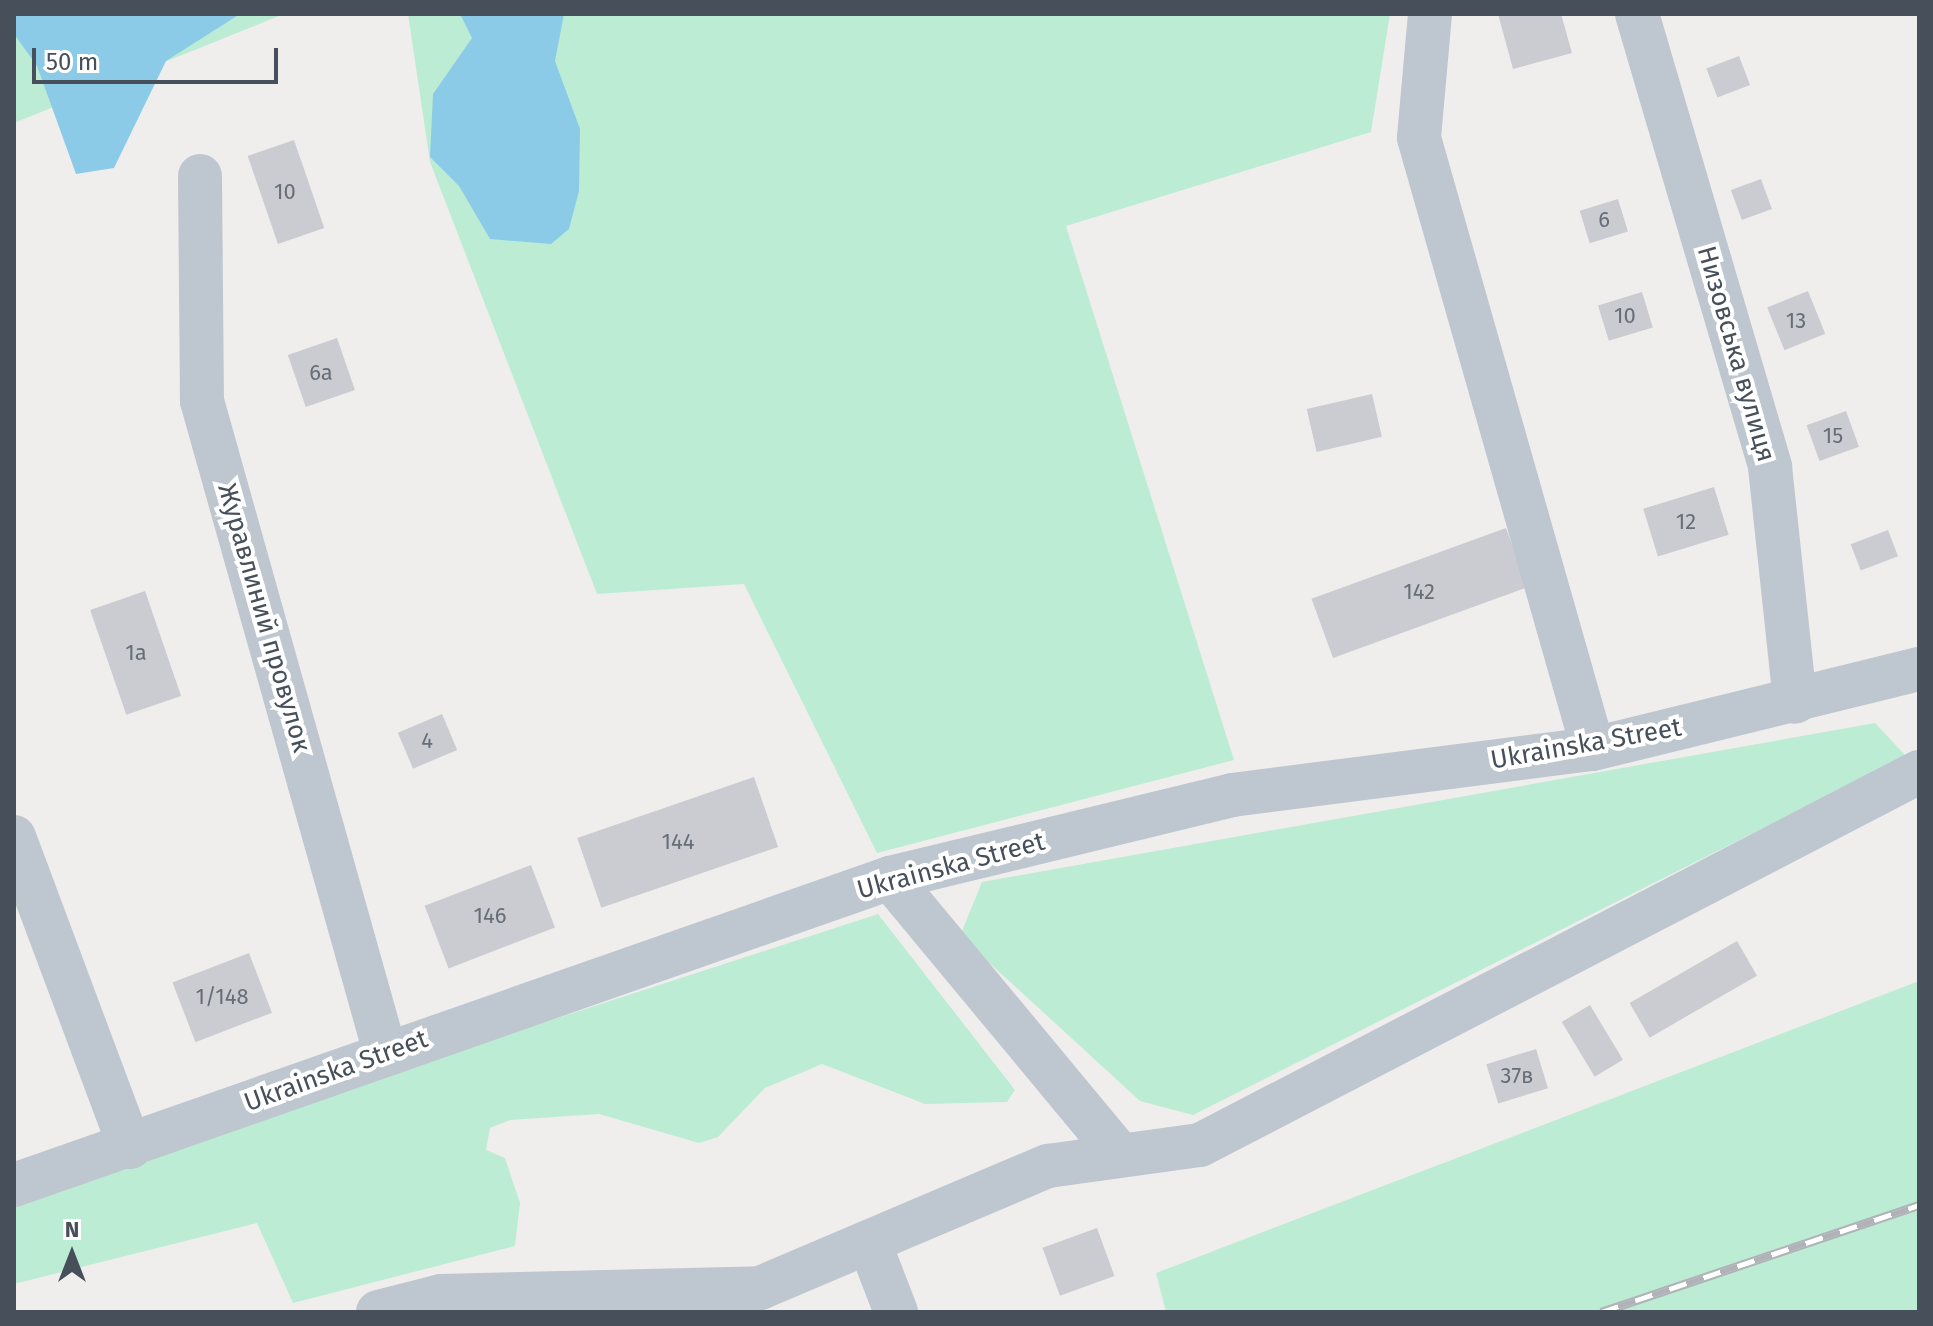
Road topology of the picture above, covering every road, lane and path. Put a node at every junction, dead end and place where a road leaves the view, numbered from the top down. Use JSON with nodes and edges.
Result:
{"nodes":[{"id":1,"x":1430,"y":14,"type":"edge"},
{"id":2,"x":1637,"y":14,"type":"edge"},
{"id":3,"x":200,"y":176,"type":"dead end"},
{"id":4,"x":1919,"y":669,"type":"edge"},
{"id":5,"x":1795,"y":702,"type":"junction"},
{"id":6,"x":1593,"y":749,"type":"junction"},
{"id":7,"x":1919,"y":772,"type":"edge"},
{"id":8,"x":14,"y":837,"type":"edge"},
{"id":9,"x":890,"y":878,"type":"junction"},
{"id":10,"x":385,"y":1052,"type":"junction"},
{"id":11,"x":130,"y":1147,"type":"junction"},
{"id":12,"x":1120,"y":1155,"type":"junction"},
{"id":13,"x":14,"y":1185,"type":"edge"},
{"id":14,"x":869,"y":1242,"type":"junction"},
{"id":15,"x":378,"y":1312,"type":"edge"},
{"id":16,"x":896,"y":1312,"type":"edge"}],
"edges":[{"from":1,"to":6,"type":"street"},
{"from":2,"to":5,"type":"street","name":"Низовська вулиця"},
{"from":3,"to":10,"type":"street","name":"Журавлиний провулок"},
{"from":4,"to":5,"type":"street","name":"Ukrainska Street"},
{"from":5,"to":6,"type":"street","name":"Ukrainska Street"},
{"from":6,"to":9,"type":"street","name":"Ukrainska Street"},
{"from":7,"to":12,"type":"street"},
{"from":8,"to":11,"type":"street"},
{"from":9,"to":10,"type":"street","name":"Ukrainska Street"},
{"from":9,"to":12,"type":"street"},
{"from":10,"to":11,"type":"street","name":"Ukrainska Street"},
{"from":11,"to":13,"type":"street","name":"Ukrainska Street"},
{"from":12,"to":14,"type":"street"},
{"from":14,"to":15,"type":"street"},
{"from":14,"to":16,"type":"street"}]}
